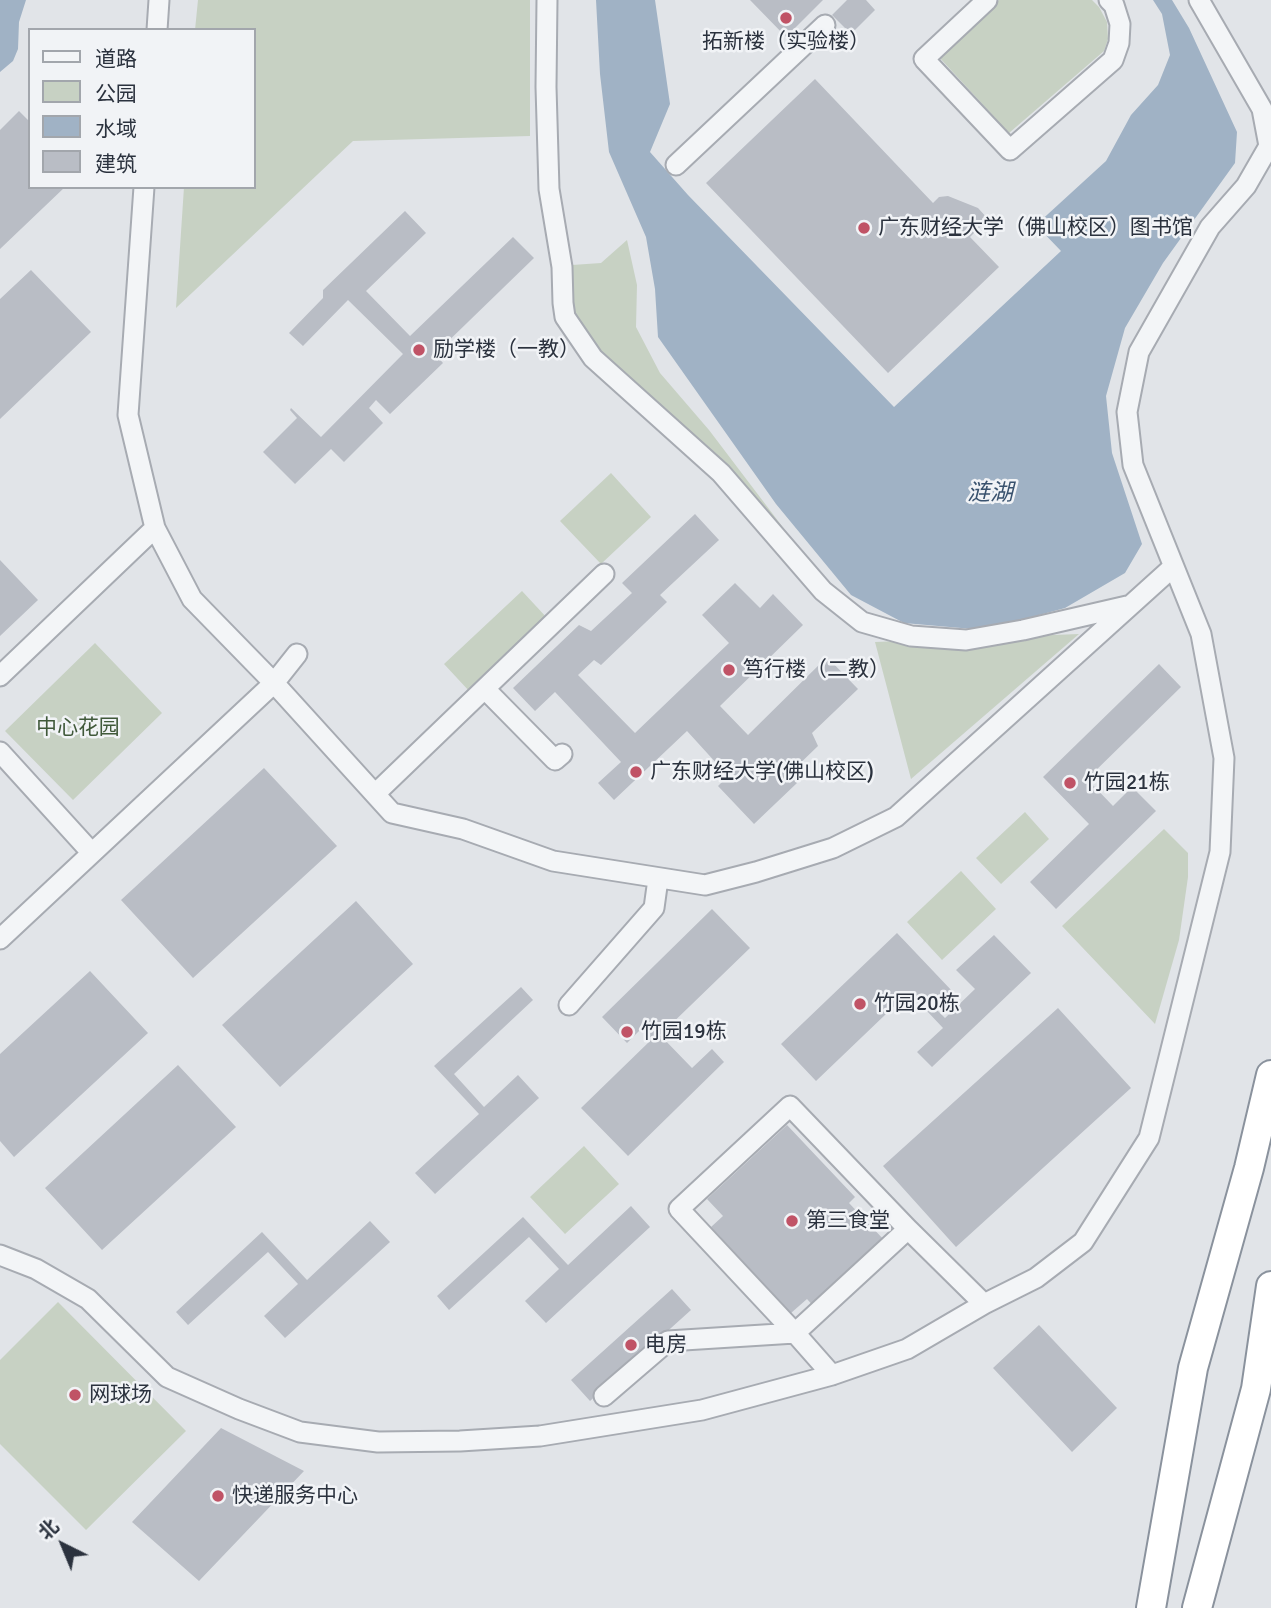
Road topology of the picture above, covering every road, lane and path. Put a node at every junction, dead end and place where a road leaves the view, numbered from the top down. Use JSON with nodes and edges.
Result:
{"nodes":[{"id":1,"x":159,"y":0,"type":"edge"},
{"id":2,"x":547,"y":0,"type":"edge"},
{"id":3,"x":987,"y":0,"type":"edge"},
{"id":4,"x":1109,"y":0,"type":"edge"},
{"id":5,"x":1199,"y":0,"type":"edge"},
{"id":6,"x":825,"y":25,"type":"dead end"},
{"id":7,"x":157,"y":28,"type":"edge"},
{"id":8,"x":676,"y":165,"type":"dead end"},
{"id":9,"x":144,"y":189,"type":"edge"},
{"id":10,"x":155,"y":528,"type":"junction"},
{"id":11,"x":1173,"y":567,"type":"junction"},
{"id":12,"x":604,"y":574,"type":"dead end"},
{"id":13,"x":1128,"y":606,"type":"junction"},
{"id":14,"x":297,"y":654,"type":"dead end"},
{"id":15,"x":0,"y":676,"type":"edge"},
{"id":16,"x":274,"y":683,"type":"junction"},
{"id":17,"x":485,"y":689,"type":"junction"},
{"id":18,"x":0,"y":752,"type":"edge"},
{"id":19,"x":562,"y":754,"type":"dead end"},
{"id":20,"x":374,"y":794,"type":"junction"},
{"id":21,"x":91,"y":852,"type":"junction"},
{"id":22,"x":658,"y":879,"type":"junction"},
{"id":23,"x":0,"y":939,"type":"edge"},
{"id":24,"x":569,"y":1005,"type":"dead end"},
{"id":25,"x":1271,"y":1075,"type":"edge"},
{"id":26,"x":908,"y":1229,"type":"junction"},
{"id":27,"x":0,"y":1255,"type":"edge"},
{"id":28,"x":1271,"y":1286,"type":"edge"},
{"id":29,"x":985,"y":1304,"type":"junction"},
{"id":30,"x":795,"y":1333,"type":"junction"},
{"id":31,"x":832,"y":1375,"type":"junction"},
{"id":32,"x":604,"y":1396,"type":"dead end"},
{"id":33,"x":1152,"y":1608,"type":"edge"},
{"id":34,"x":1196,"y":1608,"type":"edge"}],
"edges":[{"from":1,"to":7,"type":"street"},
{"from":2,"to":13,"type":"street"},
{"from":3,"to":4,"type":"street"},
{"from":5,"to":11,"type":"street"},
{"from":6,"to":8,"type":"street"},
{"from":9,"to":10,"type":"street"},
{"from":10,"to":15,"type":"street"},
{"from":10,"to":16,"type":"street"},
{"from":11,"to":13,"type":"street"},
{"from":11,"to":29,"type":"street"},
{"from":12,"to":17,"type":"street"},
{"from":13,"to":22,"type":"street"},
{"from":14,"to":16,"type":"street"},
{"from":16,"to":20,"type":"street"},
{"from":16,"to":21,"type":"street"},
{"from":17,"to":19,"type":"street"},
{"from":17,"to":20,"type":"street"},
{"from":18,"to":21,"type":"street"},
{"from":20,"to":22,"type":"street"},
{"from":21,"to":23,"type":"street"},
{"from":22,"to":24,"type":"street"},
{"from":25,"to":33,"type":"highway"},
{"from":26,"to":29,"type":"street"},
{"from":26,"to":30,"type":"street"},
{"from":26,"to":30,"type":"street"},
{"from":27,"to":31,"type":"street"},
{"from":28,"to":34,"type":"highway"},
{"from":29,"to":31,"type":"street"},
{"from":30,"to":31,"type":"street"},
{"from":30,"to":32,"type":"street"}]}
